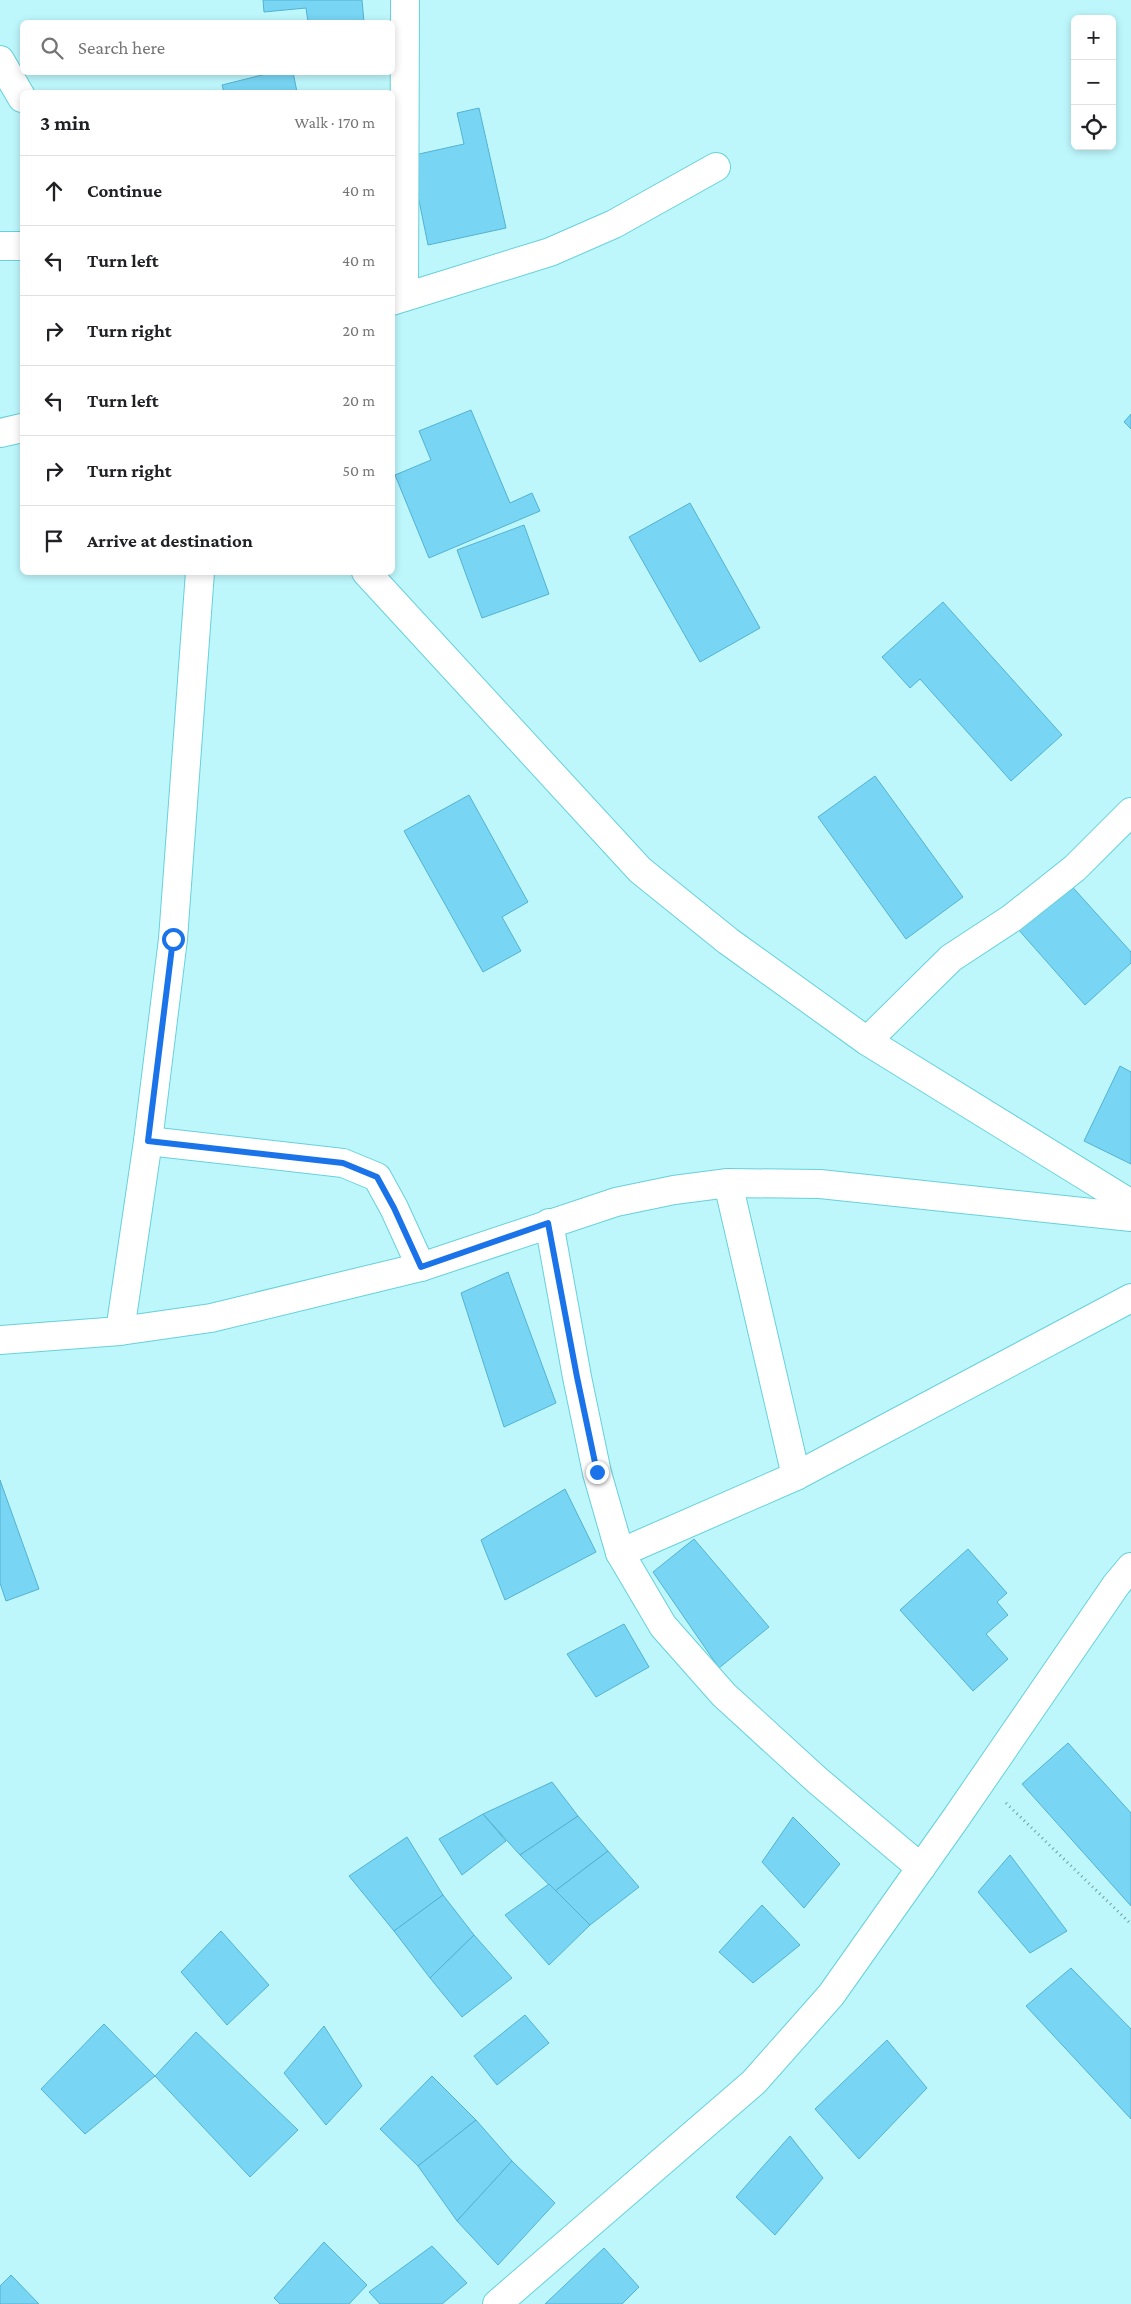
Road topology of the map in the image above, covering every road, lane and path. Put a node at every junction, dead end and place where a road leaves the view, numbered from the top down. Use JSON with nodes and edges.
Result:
{"nodes":[{"id":1,"x":405,"y":0,"type":"edge"},
{"id":2,"x":0,"y":60,"type":"edge"},
{"id":3,"x":20,"y":95,"type":"edge"},
{"id":4,"x":716,"y":167,"type":"dead end"},
{"id":5,"x":0,"y":246,"type":"edge"},
{"id":6,"x":20,"y":246,"type":"edge"},
{"id":7,"x":398,"y":299,"type":"edge"},
{"id":8,"x":20,"y":428,"type":"edge"},
{"id":9,"x":0,"y":433,"type":"edge"},
{"id":10,"x":200,"y":575,"type":"edge"},
{"id":11,"x":369,"y":575,"type":"edge"},
{"id":12,"x":1131,"y":812,"type":"edge"},
{"id":13,"x":867,"y":1041,"type":"junction"},
{"id":14,"x":148,"y":1141,"type":"junction"},
{"id":15,"x":728,"y":1182,"type":"junction"},
{"id":16,"x":1131,"y":1204,"type":"edge"},
{"id":17,"x":1131,"y":1217,"type":"edge"},
{"id":18,"x":548,"y":1223,"type":"junction"},
{"id":19,"x":421,"y":1267,"type":"junction"},
{"id":20,"x":1131,"y":1298,"type":"edge"},
{"id":21,"x":120,"y":1331,"type":"junction"},
{"id":22,"x":0,"y":1340,"type":"edge"},
{"id":23,"x":796,"y":1476,"type":"junction"},
{"id":24,"x":620,"y":1553,"type":"junction"},
{"id":25,"x":1131,"y":1568,"type":"edge"},
{"id":26,"x":982,"y":1781,"type":"junction"},
{"id":27,"x":921,"y":1868,"type":"junction"},
{"id":28,"x":1131,"y":1924,"type":"edge"},
{"id":29,"x":497,"y":2304,"type":"edge"}],
"edges":[{"from":1,"to":7,"type":"street"},
{"from":2,"to":3,"type":"street"},
{"from":4,"to":7,"type":"street"},
{"from":5,"to":6,"type":"street"},
{"from":8,"to":9,"type":"street"},
{"from":10,"to":14,"type":"street"},
{"from":11,"to":13,"type":"street"},
{"from":12,"to":13,"type":"street"},
{"from":13,"to":16,"type":"street"},
{"from":14,"to":19,"type":"street"},
{"from":14,"to":21,"type":"street"},
{"from":15,"to":17,"type":"street"},
{"from":15,"to":18,"type":"street"},
{"from":15,"to":23,"type":"street"},
{"from":18,"to":19,"type":"street"},
{"from":18,"to":24,"type":"street"},
{"from":19,"to":21,"type":"street"},
{"from":20,"to":23,"type":"street"},
{"from":21,"to":22,"type":"street"},
{"from":23,"to":24,"type":"street"},
{"from":24,"to":27,"type":"street"},
{"from":25,"to":26,"type":"street"},
{"from":26,"to":27,"type":"street"},
{"from":26,"to":28,"type":"path"},
{"from":27,"to":29,"type":"street"}]}
